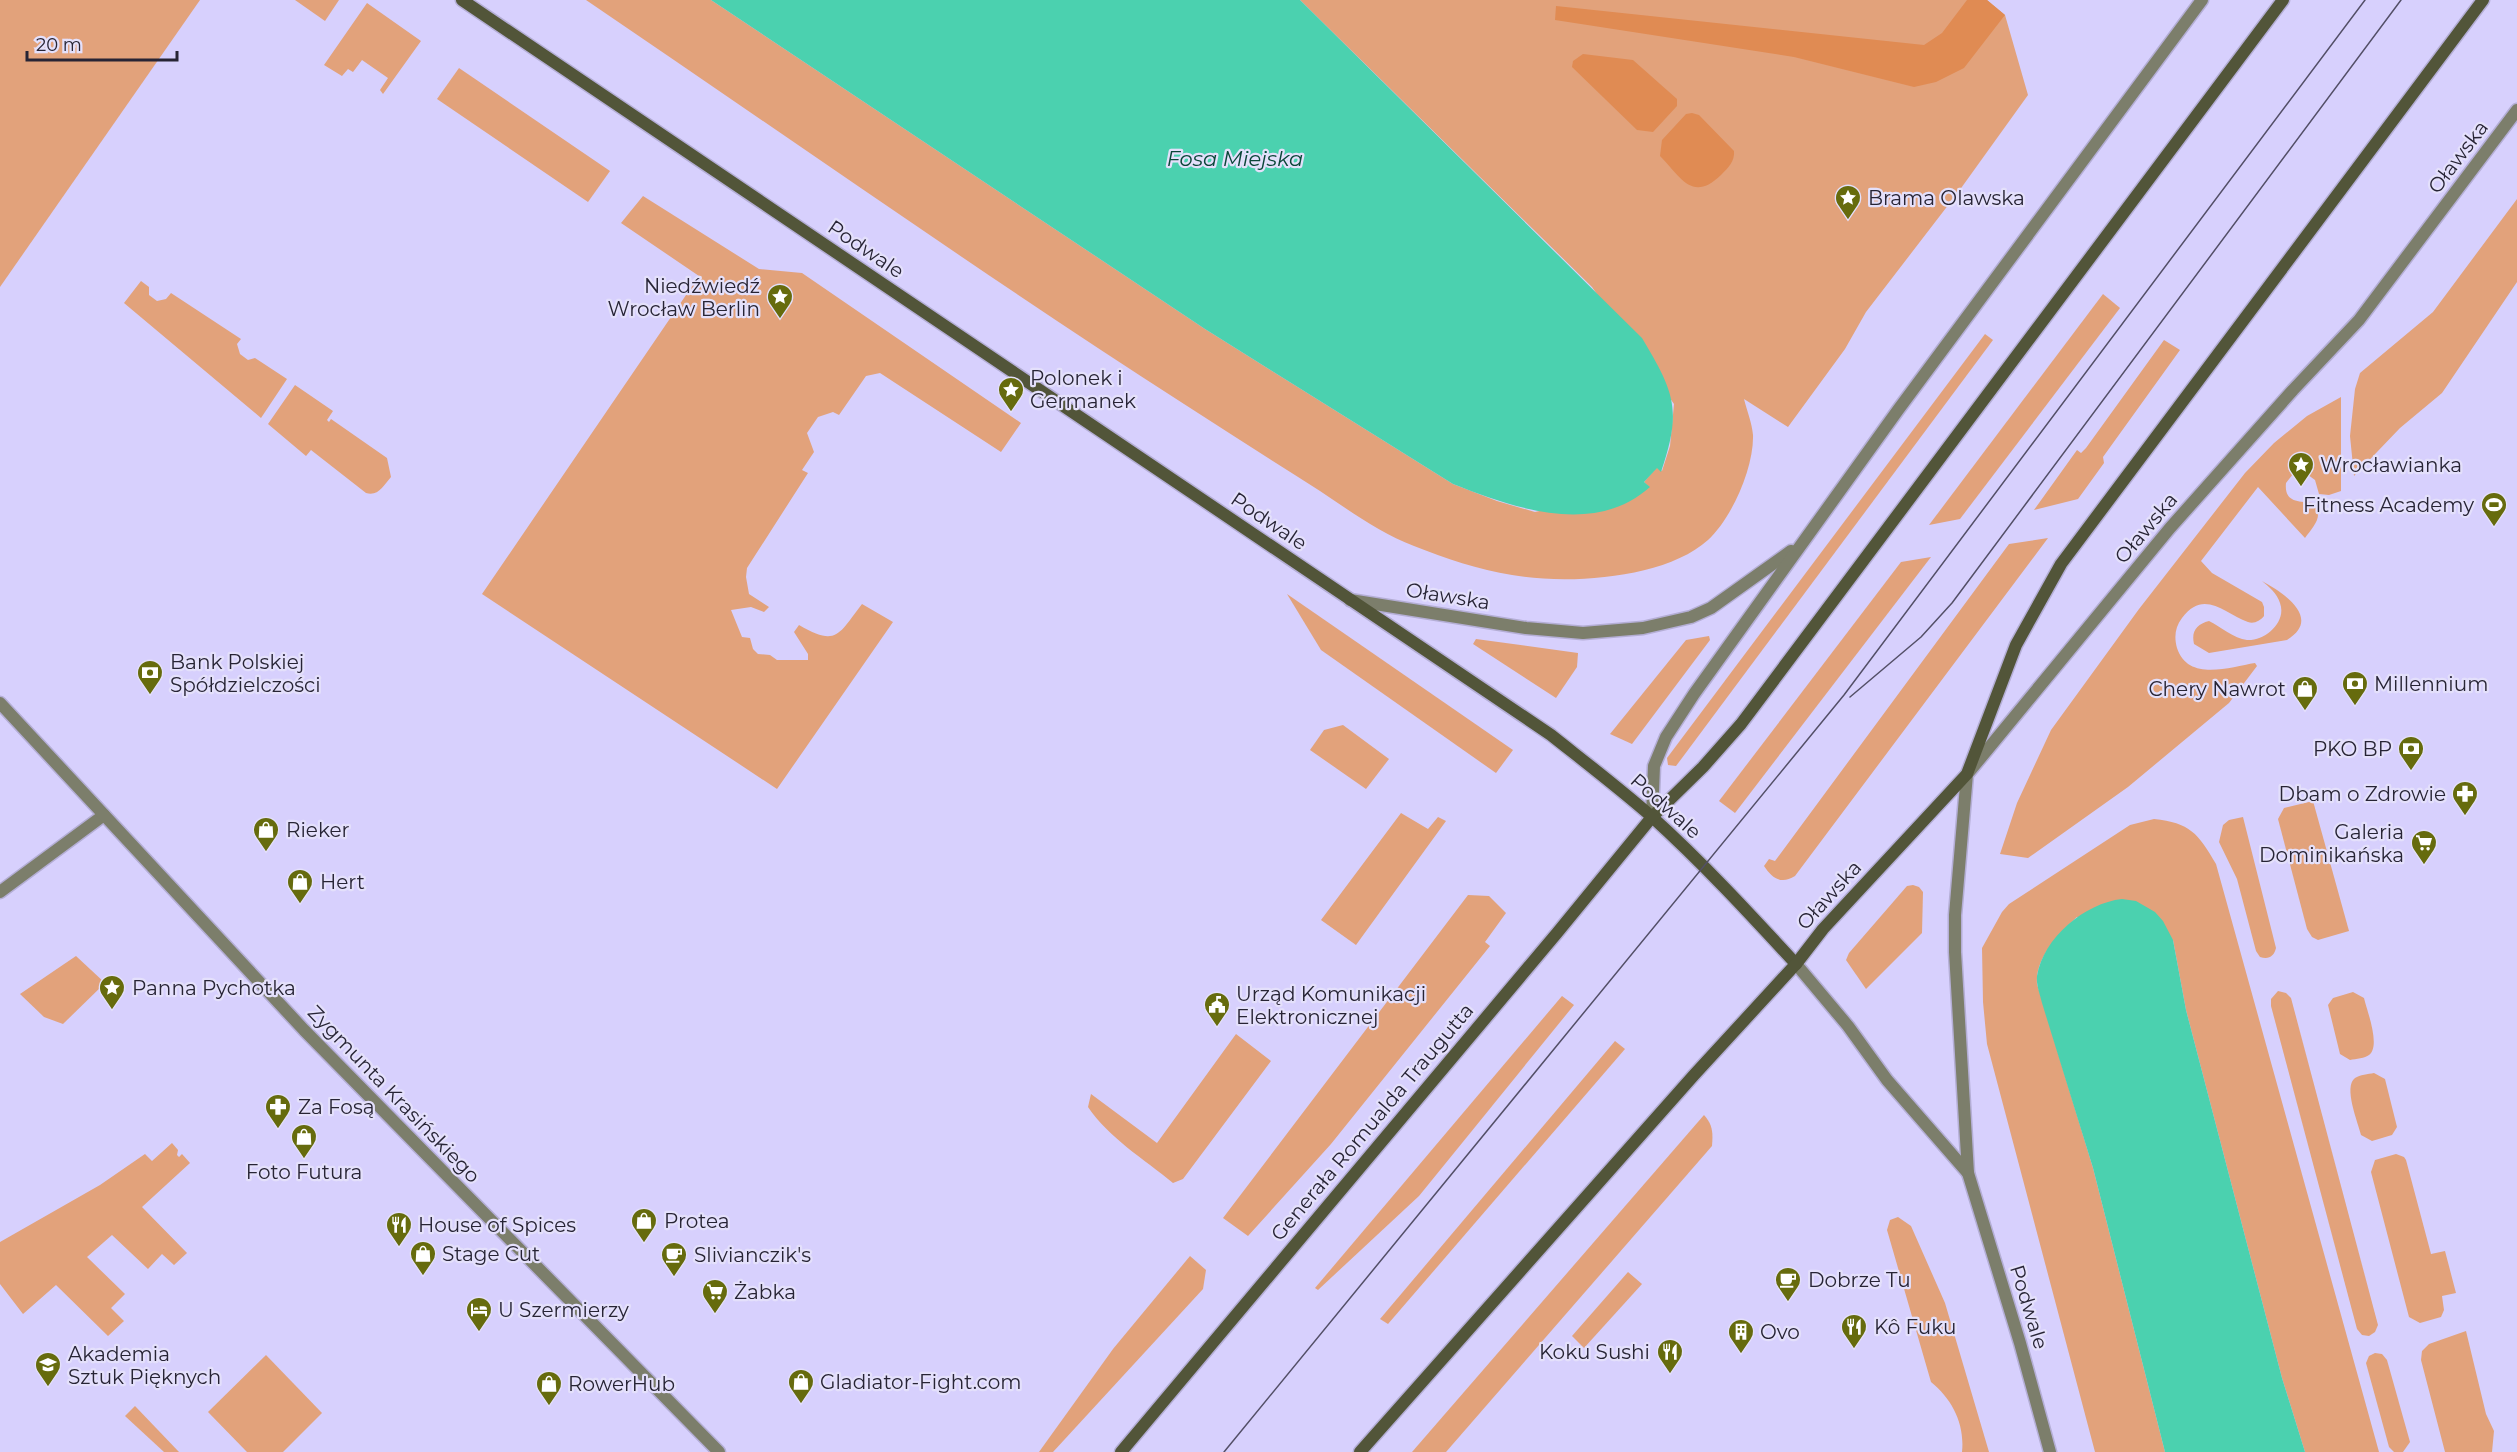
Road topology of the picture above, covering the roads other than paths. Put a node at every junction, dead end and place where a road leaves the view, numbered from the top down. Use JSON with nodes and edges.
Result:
{"nodes":[{"id":1,"x":462,"y":0,"type":"edge"},
{"id":2,"x":2202,"y":0,"type":"edge"},
{"id":3,"x":2283,"y":0,"type":"edge"},
{"id":4,"x":2483,"y":0,"type":"edge"},
{"id":5,"x":2517,"y":110,"type":"edge"},
{"id":6,"x":1803,"y":541,"type":"junction"},
{"id":7,"x":1350,"y":600,"type":"junction"},
{"id":8,"x":0,"y":704,"type":"edge"},
{"id":9,"x":1967,"y":774,"type":"junction"},
{"id":10,"x":104,"y":815,"type":"junction"},
{"id":11,"x":1652,"y":817,"type":"junction"},
{"id":12,"x":0,"y":892,"type":"edge"},
{"id":13,"x":1796,"y":964,"type":"junction"},
{"id":14,"x":1968,"y":1173,"type":"junction"},
{"id":15,"x":719,"y":1452,"type":"edge"},
{"id":16,"x":1121,"y":1452,"type":"edge"},
{"id":17,"x":1360,"y":1452,"type":"edge"},
{"id":18,"x":2050,"y":1452,"type":"edge"}],
"edges":[{"from":1,"to":7,"type":"main road","name":"Podwale"},
{"from":2,"to":6,"type":"street","name":"Oławska"},
{"from":3,"to":11,"type":"main road","name":"Generała Romualda Traugutta"},
{"from":4,"to":9,"type":"main road"},
{"from":5,"to":9,"type":"street","name":"Oławska"},
{"from":6,"to":7,"type":"street","name":"Oławska"},
{"from":6,"to":11,"type":"street","name":"Oławska"},
{"from":7,"to":11,"type":"main road","name":"Podwale"},
{"from":8,"to":10,"type":"street","name":"Zygmunta Krasińskiego"},
{"from":9,"to":13,"type":"main road","name":"Oławska"},
{"from":9,"to":14,"type":"street","name":"Podwale"},
{"from":10,"to":12,"type":"street"},
{"from":10,"to":15,"type":"street","name":"Zygmunta Krasińskiego"},
{"from":11,"to":13,"type":"main road","name":"Podwale"},
{"from":11,"to":16,"type":"main road","name":"Generała Romualda Traugutta"},
{"from":13,"to":14,"type":"street","name":"Podwale"},
{"from":13,"to":17,"type":"main road"},
{"from":14,"to":18,"type":"street","name":"Podwale"}]}
